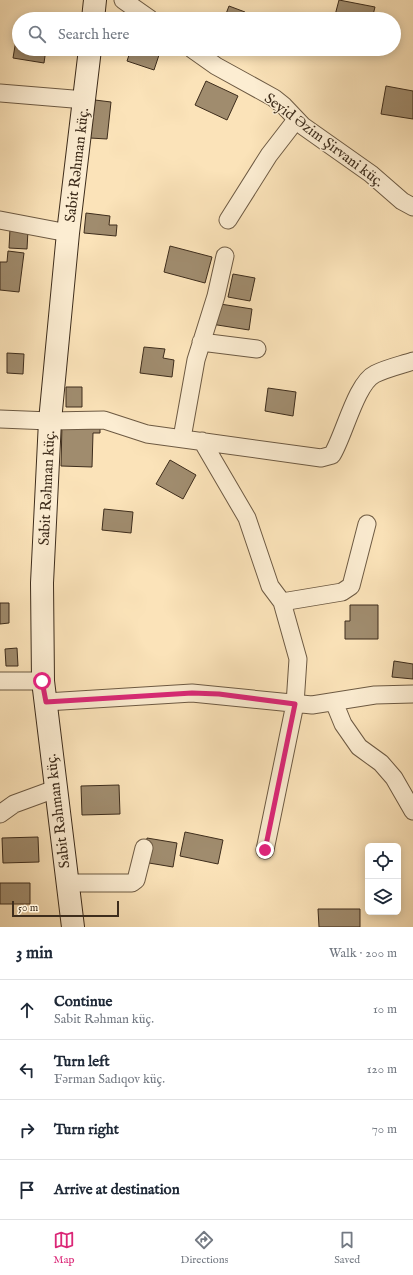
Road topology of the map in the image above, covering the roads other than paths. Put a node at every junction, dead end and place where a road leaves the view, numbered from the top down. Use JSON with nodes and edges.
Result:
{"nodes":[{"id":1,"x":95,"y":0,"type":"edge"},
{"id":2,"x":123,"y":0,"type":"edge"},
{"id":3,"x":94,"y":12,"type":"edge"},
{"id":4,"x":140,"y":12,"type":"edge"},
{"id":5,"x":89,"y":56,"type":"edge"},
{"id":6,"x":202,"y":56,"type":"edge"},
{"id":7,"x":0,"y":93,"type":"edge"},
{"id":8,"x":85,"y":100,"type":"junction"},
{"id":9,"x":296,"y":120,"type":"junction"},
{"id":10,"x":413,"y":207,"type":"edge"},
{"id":11,"x":0,"y":220,"type":"edge"},
{"id":12,"x":228,"y":220,"type":"dead end"},
{"id":13,"x":68,"y":233,"type":"junction"},
{"id":14,"x":225,"y":256,"type":"dead end"},
{"id":15,"x":202,"y":342,"type":"junction"},
{"id":16,"x":257,"y":349,"type":"dead end"},
{"id":17,"x":413,"y":361,"type":"edge"},
{"id":18,"x":0,"y":418,"type":"edge"},
{"id":19,"x":50,"y":421,"type":"junction"},
{"id":20,"x":182,"y":438,"type":"junction"},
{"id":21,"x":202,"y":441,"type":"junction"},
{"id":22,"x":367,"y":524,"type":"dead end"},
{"id":23,"x":282,"y":602,"type":"junction"},
{"id":24,"x":0,"y":681,"type":"edge"},
{"id":25,"x":42,"y":681,"type":"junction"},
{"id":26,"x":413,"y":694,"type":"edge"},
{"id":27,"x":46,"y":702,"type":"junction"},
{"id":28,"x":334,"y":702,"type":"junction"},
{"id":29,"x":295,"y":704,"type":"junction"},
{"id":30,"x":55,"y":789,"type":"junction"},
{"id":31,"x":413,"y":811,"type":"edge"},
{"id":32,"x":0,"y":814,"type":"edge"},
{"id":33,"x":144,"y":848,"type":"dead end"},
{"id":34,"x":265,"y":850,"type":"dead end"},
{"id":35,"x":67,"y":883,"type":"junction"},
{"id":36,"x":73,"y":927,"type":"edge"}],
"edges":[{"from":1,"to":3,"type":"main road"},
{"from":2,"to":4,"type":"street"},
{"from":5,"to":8,"type":"main road","name":"Sabit Rəhman küç."},
{"from":6,"to":9,"type":"street","name":"Seyid Əzim Şirvani küç."},
{"from":7,"to":8,"type":"street"},
{"from":8,"to":13,"type":"main road","name":"Sabit Rəhman küç."},
{"from":9,"to":10,"type":"street","name":"Seyid Əzim Şirvani küç."},
{"from":9,"to":12,"type":"street"},
{"from":11,"to":13,"type":"street"},
{"from":13,"to":19,"type":"main road","name":"Sabit Rəhman küç."},
{"from":14,"to":15,"type":"street"},
{"from":15,"to":16,"type":"street"},
{"from":15,"to":20,"type":"street"},
{"from":17,"to":21,"type":"street"},
{"from":18,"to":19,"type":"street"},
{"from":19,"to":20,"type":"street"},
{"from":19,"to":25,"type":"main road","name":"Sabit Rəhman küç."},
{"from":20,"to":21,"type":"street"},
{"from":21,"to":23,"type":"street"},
{"from":22,"to":23,"type":"street"},
{"from":23,"to":29,"type":"street"},
{"from":24,"to":25,"type":"street"},
{"from":25,"to":27,"type":"main road","name":"Sabit Rəhman küç."},
{"from":26,"to":28,"type":"street"},
{"from":27,"to":29,"type":"street"},
{"from":27,"to":30,"type":"main road","name":"Sabit Rəhman küç."},
{"from":28,"to":29,"type":"street"},
{"from":28,"to":31,"type":"street"},
{"from":29,"to":34,"type":"street"},
{"from":30,"to":32,"type":"street"},
{"from":30,"to":35,"type":"main road","name":"Sabit Rəhman küç."},
{"from":33,"to":35,"type":"street"},
{"from":35,"to":36,"type":"main road","name":"Sabit Rəhman küç."}]}
